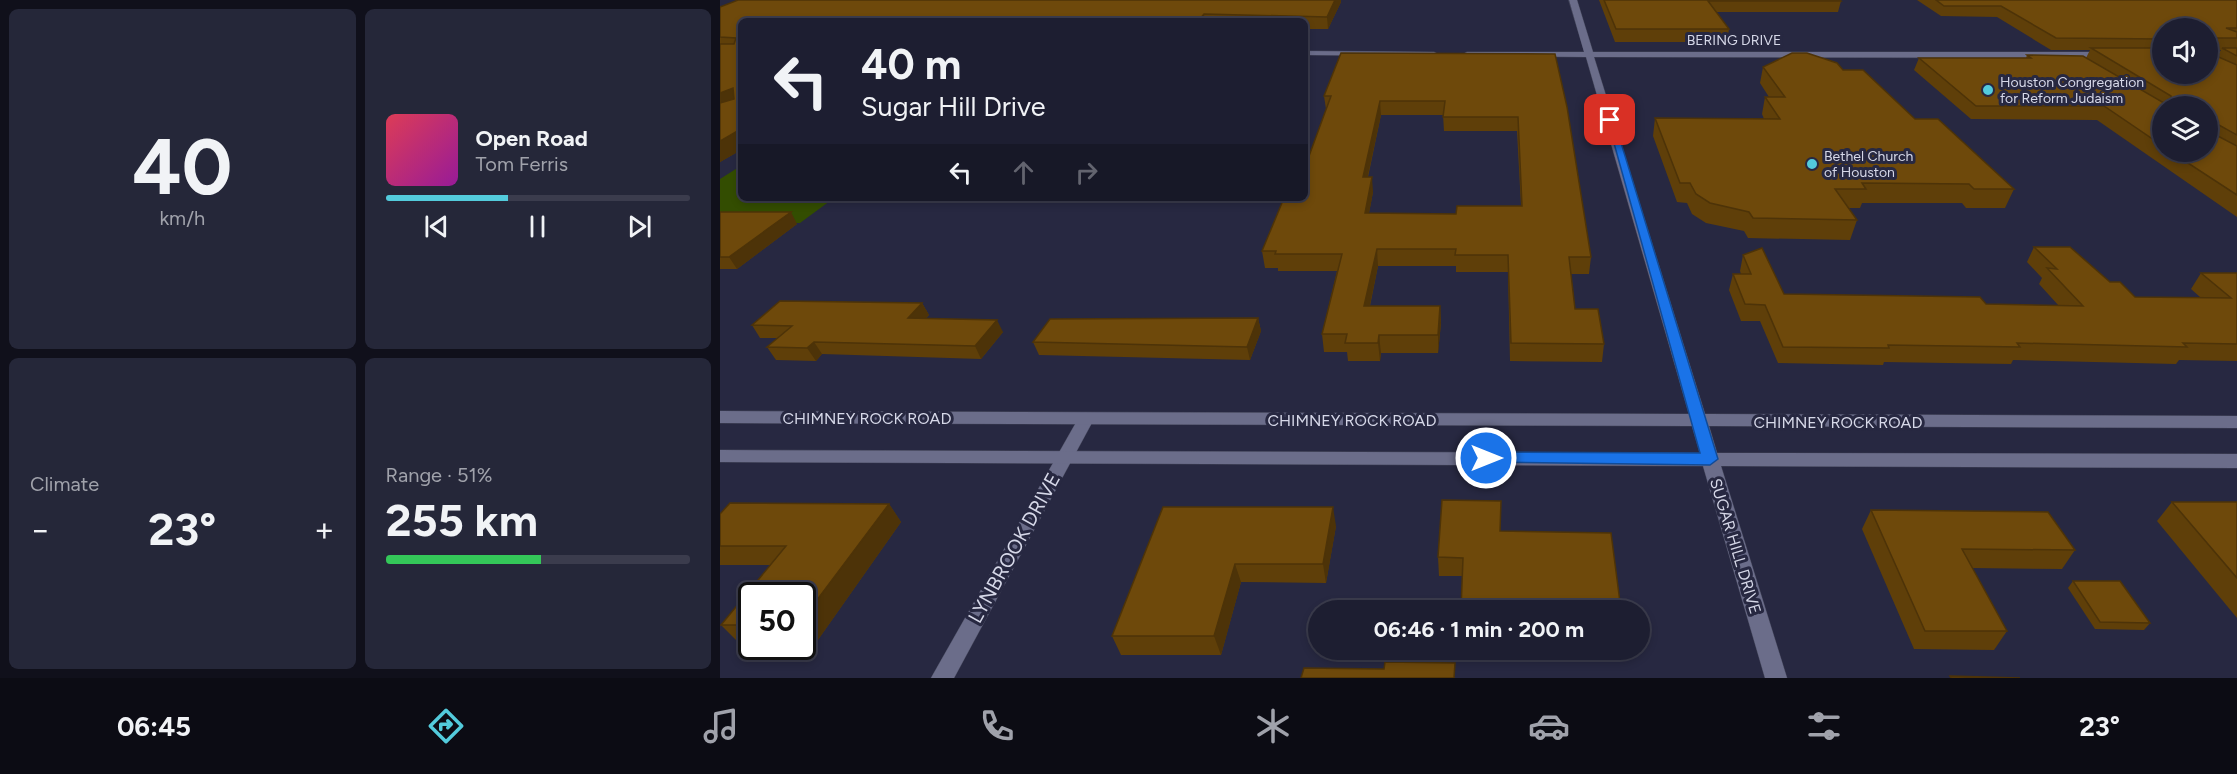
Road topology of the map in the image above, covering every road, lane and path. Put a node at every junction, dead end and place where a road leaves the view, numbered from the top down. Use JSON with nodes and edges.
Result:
{"nodes":[{"id":1,"x":1573,"y":0,"type":"edge"},
{"id":2,"x":1308,"y":53,"type":"edge"},
{"id":3,"x":1448,"y":54,"type":"edge"},
{"id":4,"x":1459,"y":54,"type":"edge"},
{"id":5,"x":1590,"y":54,"type":"junction"},
{"id":6,"x":2067,"y":55,"type":"junction"},
{"id":7,"x":2117,"y":55,"type":"edge"},
{"id":8,"x":2218,"y":55,"type":"edge"},
{"id":9,"x":2237,"y":55,"type":"edge"},
{"id":10,"x":2085,"y":67,"type":"edge"},
{"id":11,"x":720,"y":417,"type":"edge"},
{"id":12,"x":1086,"y":419,"type":"junction"},
{"id":13,"x":1698,"y":422,"type":"junction"},
{"id":14,"x":2237,"y":422,"type":"edge"},
{"id":15,"x":720,"y":456,"type":"edge"},
{"id":16,"x":1065,"y":456,"type":"junction"},
{"id":17,"x":1710,"y":459,"type":"junction"},
{"id":18,"x":2237,"y":461,"type":"edge"},
{"id":19,"x":942,"y":678,"type":"edge"},
{"id":20,"x":1776,"y":678,"type":"edge"}],
"edges":[{"from":1,"to":5,"type":"street","name":"SUGAR HILL DRIVE"},
{"from":2,"to":3,"type":"street"},
{"from":4,"to":5,"type":"street","name":"BERING DRIVE"},
{"from":5,"to":6,"type":"street","name":"BERING DRIVE"},
{"from":5,"to":13,"type":"street","name":"SUGAR HILL DRIVE"},
{"from":6,"to":7,"type":"street","name":"BERING DRIVE"},
{"from":6,"to":10,"type":"street"},
{"from":8,"to":9,"type":"street"},
{"from":11,"to":12,"type":"street","name":"CHIMNEY ROCK ROAD"},
{"from":12,"to":13,"type":"street","name":"CHIMNEY ROCK ROAD"},
{"from":12,"to":16,"type":"street","name":"LYNBROOK DRIVE"},
{"from":13,"to":14,"type":"street","name":"CHIMNEY ROCK ROAD"},
{"from":13,"to":17,"type":"street","name":"SUGAR HILL DRIVE"},
{"from":15,"to":16,"type":"street"},
{"from":16,"to":17,"type":"street"},
{"from":16,"to":19,"type":"street","name":"LYNBROOK DRIVE"},
{"from":17,"to":18,"type":"street"},
{"from":17,"to":20,"type":"street","name":"SUGAR HILL DRIVE"}]}
